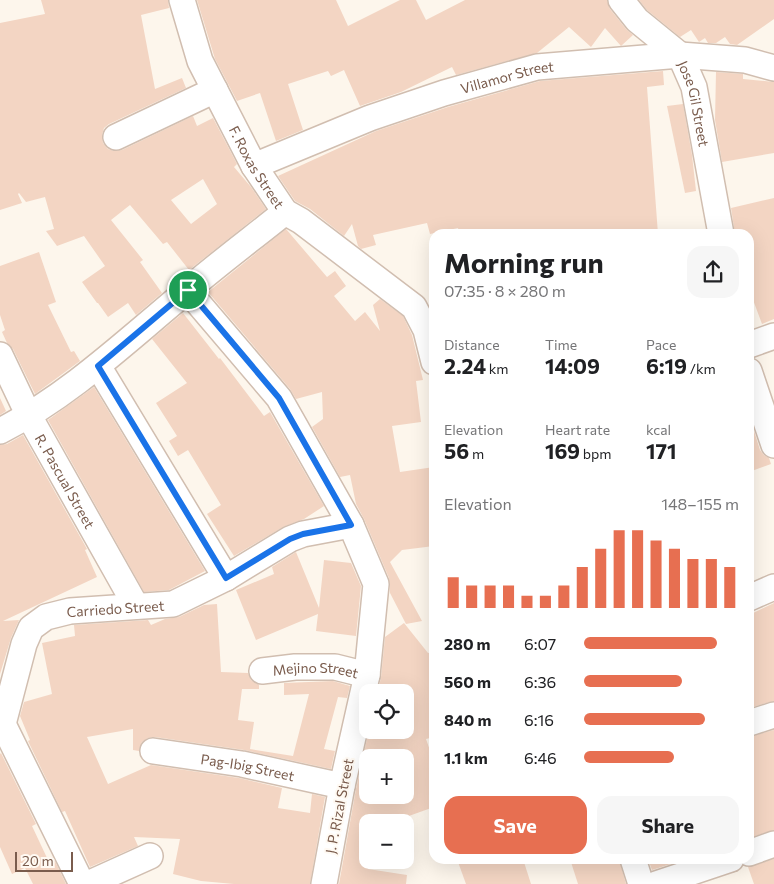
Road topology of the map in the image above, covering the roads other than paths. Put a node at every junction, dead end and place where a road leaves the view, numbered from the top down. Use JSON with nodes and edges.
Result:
{"nodes":[{"id":1,"x":182,"y":0,"type":"edge"},
{"id":2,"x":621,"y":0,"type":"edge"},
{"id":3,"x":680,"y":55,"type":"junction"},
{"id":4,"x":774,"y":68,"type":"edge"},
{"id":5,"x":215,"y":90,"type":"junction"},
{"id":6,"x":116,"y":137,"type":"dead end"},
{"id":7,"x":254,"y":166,"type":"junction"},
{"id":8,"x":285,"y":212,"type":"junction"},
{"id":9,"x":721,"y":229,"type":"edge"},
{"id":10,"x":188,"y":290,"type":"junction"},
{"id":11,"x":424,"y":305,"type":"edge"},
{"id":12,"x":774,"y":336,"type":"edge"},
{"id":13,"x":429,"y":342,"type":"edge"},
{"id":14,"x":754,"y":343,"type":"edge"},
{"id":15,"x":0,"y":355,"type":"edge"},
{"id":16,"x":98,"y":366,"type":"junction"},
{"id":17,"x":754,"y":386,"type":"edge"},
{"id":18,"x":29,"y":416,"type":"junction"},
{"id":19,"x":0,"y":431,"type":"edge"},
{"id":20,"x":774,"y":444,"type":"edge"},
{"id":21,"x":351,"y":525,"type":"junction"},
{"id":22,"x":226,"y":578,"type":"junction"},
{"id":23,"x":774,"y":587,"type":"edge"},
{"id":24,"x":754,"y":596,"type":"edge"},
{"id":25,"x":136,"y":606,"type":"junction"},
{"id":26,"x":262,"y":671,"type":"dead end"},
{"id":27,"x":367,"y":675,"type":"junction"},
{"id":28,"x":774,"y":715,"type":"edge"},
{"id":29,"x":754,"y":721,"type":"edge"},
{"id":30,"x":1,"y":723,"type":"edge"},
{"id":31,"x":153,"y":751,"type":"dead end"},
{"id":32,"x":342,"y":786,"type":"junction"},
{"id":33,"x":774,"y":844,"type":"edge"},
{"id":34,"x":754,"y":851,"type":"edge"},
{"id":35,"x":150,"y":856,"type":"dead end"},
{"id":36,"x":635,"y":864,"type":"edge"},
{"id":37,"x":716,"y":864,"type":"edge"},
{"id":38,"x":82,"y":884,"type":"edge"},
{"id":39,"x":88,"y":884,"type":"edge"},
{"id":40,"x":324,"y":884,"type":"edge"},
{"id":41,"x":641,"y":884,"type":"edge"},
{"id":42,"x":656,"y":884,"type":"edge"}],
"edges":[{"from":1,"to":5,"type":"street","name":"F. Roxas Street"},
{"from":2,"to":3,"type":"street","name":"Jose Gil Street"},
{"from":3,"to":4,"type":"street","name":"Villamor Street"},
{"from":3,"to":7,"type":"street","name":"Villamor Street"},
{"from":3,"to":9,"type":"street","name":"Jose Gil Street"},
{"from":5,"to":6,"type":"street"},
{"from":5,"to":7,"type":"street","name":"F. Roxas Street"},
{"from":7,"to":8,"type":"street","name":"F. Roxas Street"},
{"from":8,"to":10,"type":"street"},
{"from":8,"to":11,"type":"street","name":"F. Roxas Street"},
{"from":10,"to":16,"type":"street"},
{"from":10,"to":21,"type":"street","name":"J. P. Rizal Street"},
{"from":11,"to":13,"type":"street","name":"F. Roxas Street"},
{"from":12,"to":14,"type":"street"},
{"from":15,"to":18,"type":"street","name":"R. Pascual Street"},
{"from":16,"to":18,"type":"street"},
{"from":16,"to":22,"type":"street"},
{"from":17,"to":20,"type":"street"},
{"from":18,"to":19,"type":"street"},
{"from":18,"to":25,"type":"street","name":"R. Pascual Street"},
{"from":21,"to":22,"type":"street","name":"Carriedo Street"},
{"from":21,"to":27,"type":"street","name":"J. P. Rizal Street"},
{"from":22,"to":25,"type":"street","name":"Carriedo Street"},
{"from":23,"to":24,"type":"street"},
{"from":25,"to":30,"type":"street","name":"Carriedo Street"},
{"from":26,"to":27,"type":"street","name":"Mejino Street"},
{"from":27,"to":32,"type":"street","name":"J. P. Rizal Street"},
{"from":28,"to":29,"type":"street"},
{"from":30,"to":38,"type":"street"},
{"from":31,"to":32,"type":"street","name":"Pag-Ibig Street"},
{"from":32,"to":40,"type":"street","name":"J. P. Rizal Street"},
{"from":33,"to":34,"type":"street"},
{"from":35,"to":39,"type":"street"},
{"from":36,"to":41,"type":"street"},
{"from":37,"to":42,"type":"street"}]}
